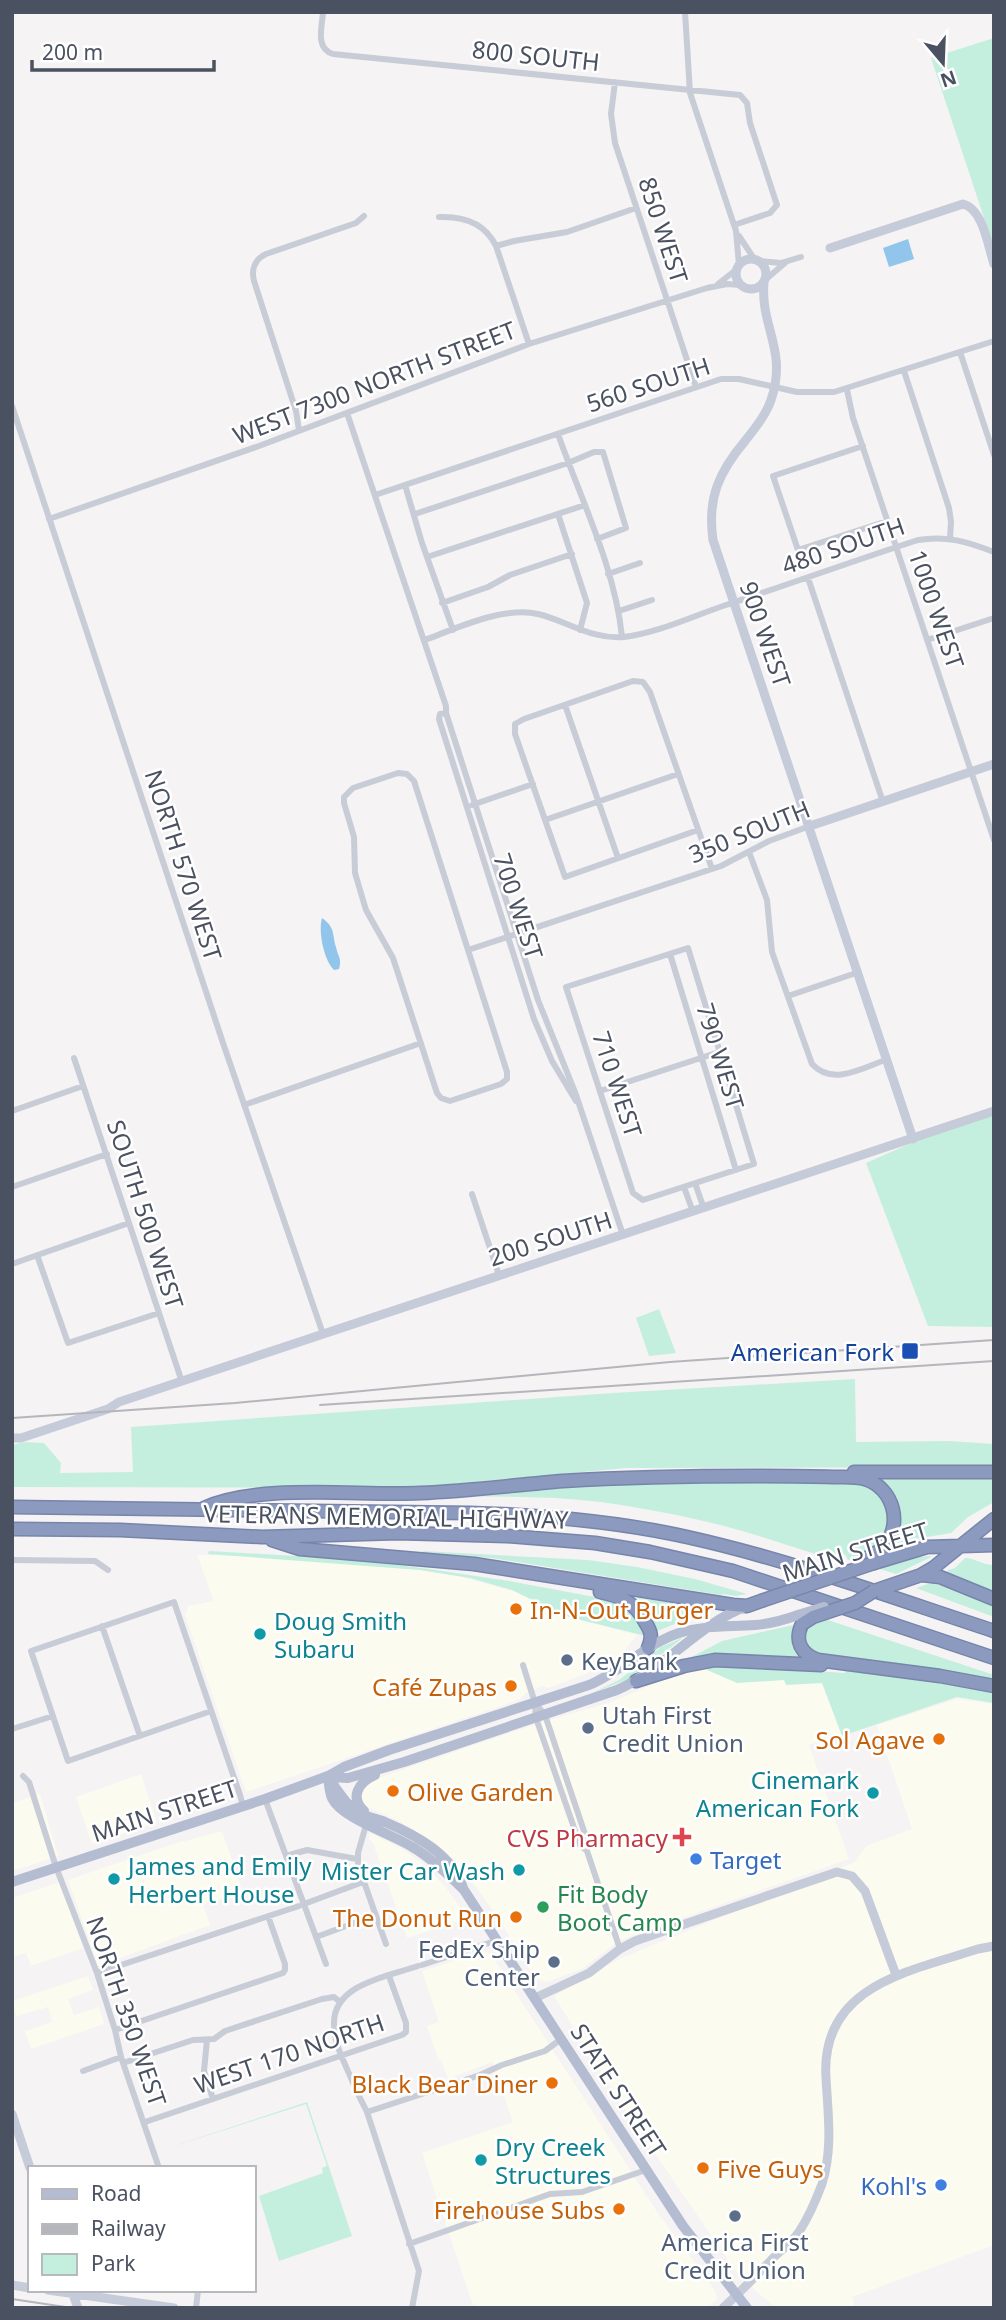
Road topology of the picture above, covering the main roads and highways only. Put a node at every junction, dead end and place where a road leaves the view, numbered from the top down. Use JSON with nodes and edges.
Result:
{"nodes":[{"id":1,"x":994,"y":1472,"type":"edge"},
{"id":2,"x":802,"y":1476,"type":"junction"},
{"id":3,"x":12,"y":1507,"type":"edge"},
{"id":4,"x":201,"y":1510,"type":"junction"},
{"id":5,"x":994,"y":1519,"type":"edge"},
{"id":6,"x":12,"y":1529,"type":"edge"},
{"id":7,"x":262,"y":1537,"type":"junction"},
{"id":8,"x":994,"y":1545,"type":"edge"},
{"id":9,"x":961,"y":1546,"type":"junction"},
{"id":10,"x":869,"y":1561,"type":"junction"},
{"id":11,"x":508,"y":1569,"type":"junction"},
{"id":12,"x":921,"y":1575,"type":"junction"},
{"id":13,"x":994,"y":1599,"type":"edge"},
{"id":14,"x":747,"y":1606,"type":"junction"},
{"id":15,"x":800,"y":1620,"type":"junction"},
{"id":16,"x":711,"y":1626,"type":"junction"},
{"id":17,"x":994,"y":1631,"type":"edge"},
{"id":18,"x":648,"y":1648,"type":"junction"},
{"id":19,"x":994,"y":1658,"type":"edge"},
{"id":20,"x":855,"y":1665,"type":"junction"},
{"id":21,"x":635,"y":1681,"type":"junction"},
{"id":22,"x":994,"y":1686,"type":"edge"},
{"id":23,"x":404,"y":1762,"type":"junction"},
{"id":24,"x":328,"y":1776,"type":"junction"},
{"id":25,"x":370,"y":1821,"type":"junction"},
{"id":26,"x":12,"y":1882,"type":"edge"},
{"id":27,"x":464,"y":1890,"type":"junction"},
{"id":28,"x":747,"y":2308,"type":"edge"}],
"edges":[{"from":1,"to":2,"type":"highway"},
{"from":2,"to":4,"type":"highway"},
{"from":2,"to":10,"type":"highway"},
{"from":3,"to":4,"type":"highway","name":"VETERANS MEMORIAL HIGHWAY"},
{"from":4,"to":17,"type":"highway","name":"VETERANS MEMORIAL HIGHWAY"},
{"from":5,"to":9,"type":"highway"},
{"from":6,"to":7,"type":"highway","name":"VETERANS MEMORIAL HIGHWAY"},
{"from":7,"to":11,"type":"highway"},
{"from":7,"to":19,"type":"highway","name":"VETERANS MEMORIAL HIGHWAY"},
{"from":8,"to":9,"type":"highway"},
{"from":9,"to":10,"type":"highway","name":"MAIN STREET"},
{"from":9,"to":12,"type":"highway","name":"MAIN STREET"},
{"from":10,"to":14,"type":"highway","name":"MAIN STREET","bridge":true},
{"from":11,"to":14,"type":"highway"},
{"from":11,"to":18,"type":"highway"},
{"from":12,"to":13,"type":"highway"},
{"from":12,"to":15,"type":"highway","name":"MAIN STREET","bridge":true},
{"from":14,"to":16,"type":"main road","name":"MAIN STREET"},
{"from":15,"to":16,"type":"main road","name":"MAIN STREET"},
{"from":15,"to":20,"type":"highway"},
{"from":16,"to":18,"type":"main road","name":"MAIN STREET"},
{"from":16,"to":21,"type":"main road","name":"MAIN STREET"},
{"from":18,"to":24,"type":"main road","name":"MAIN STREET"},
{"from":20,"to":21,"type":"highway"},
{"from":20,"to":22,"type":"highway"},
{"from":21,"to":23,"type":"main road","name":"MAIN STREET"},
{"from":23,"to":24,"type":"main road","name":"MAIN STREET"},
{"from":23,"to":25,"type":"main road"},
{"from":24,"to":25,"type":"main road","name":"STATE STREET"},
{"from":24,"to":26,"type":"main road","name":"MAIN STREET"},
{"from":25,"to":27,"type":"main road","name":"STATE STREET"},
{"from":25,"to":27,"type":"main road","name":"STATE STREET"},
{"from":27,"to":28,"type":"main road","name":"STATE STREET"}]}
